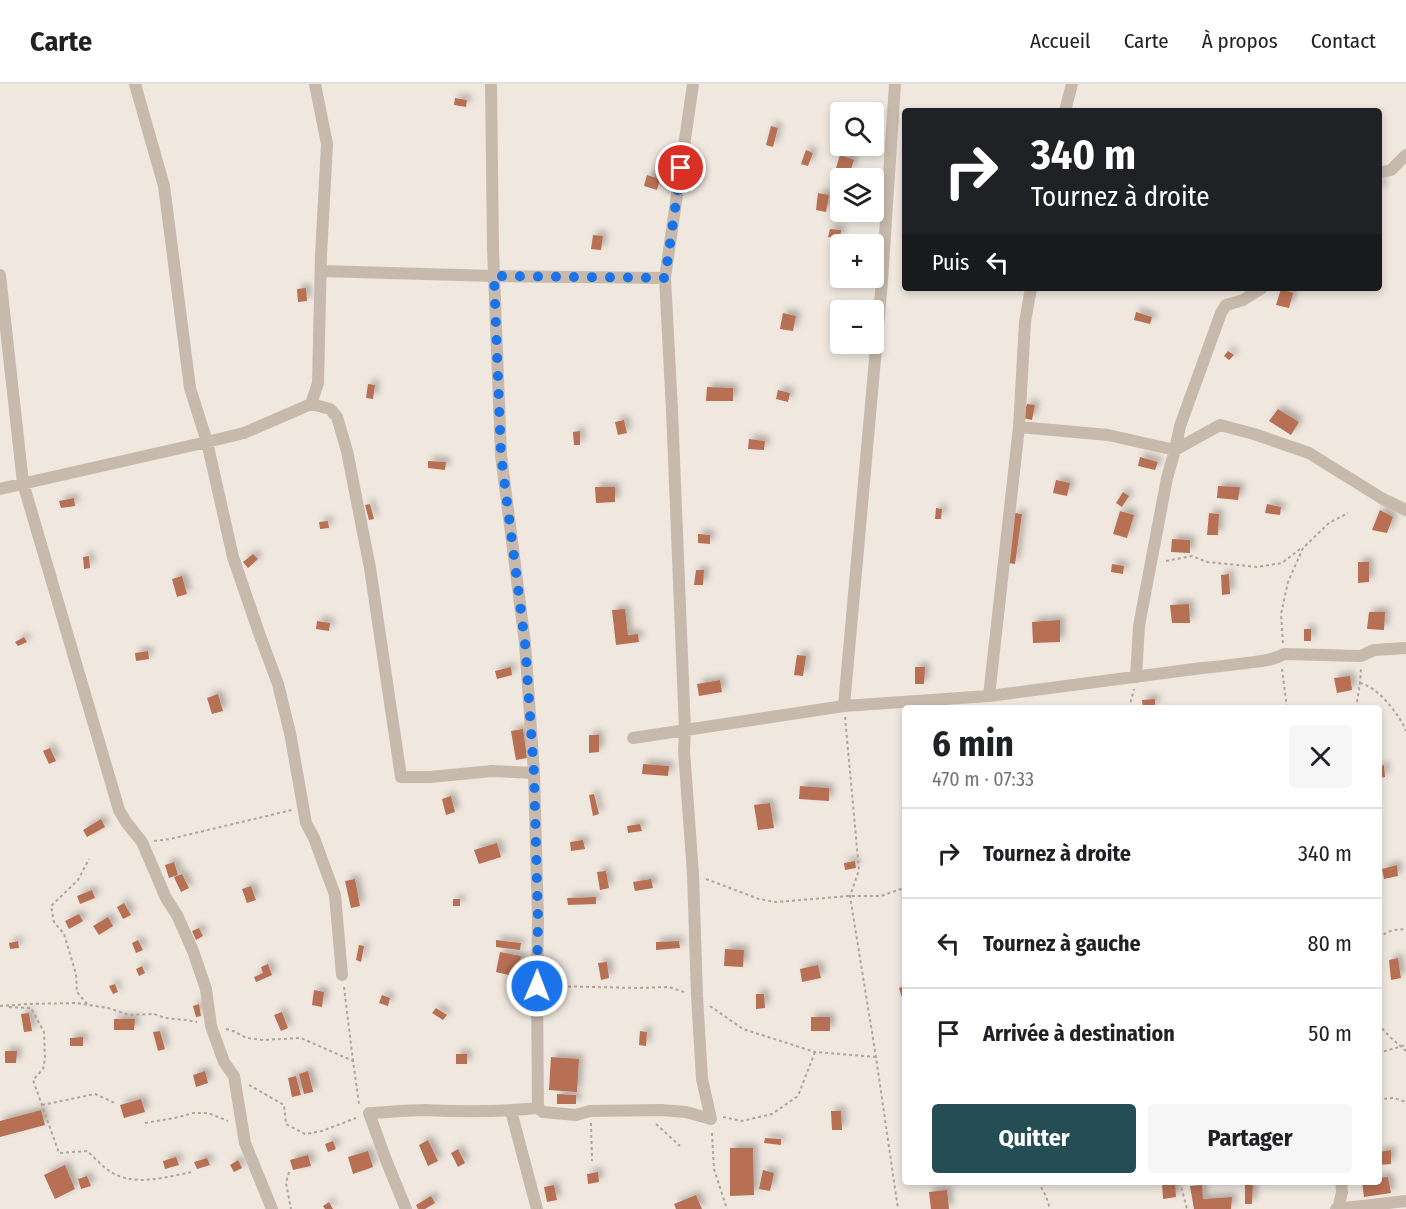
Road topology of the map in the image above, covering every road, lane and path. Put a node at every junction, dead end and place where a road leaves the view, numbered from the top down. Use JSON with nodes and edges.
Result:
{"nodes":[{"id":1,"x":135,"y":84,"type":"edge"},
{"id":2,"x":315,"y":84,"type":"edge"},
{"id":3,"x":491,"y":84,"type":"edge"},
{"id":4,"x":693,"y":84,"type":"edge"},
{"id":5,"x":895,"y":84,"type":"edge"},
{"id":6,"x":1072,"y":84,"type":"edge"},
{"id":7,"x":1066,"y":108,"type":"edge"},
{"id":8,"x":1406,"y":155,"type":"edge"},
{"id":9,"x":1382,"y":172,"type":"edge"},
{"id":10,"x":321,"y":271,"type":"junction"},
{"id":11,"x":0,"y":275,"type":"edge"},
{"id":12,"x":494,"y":276,"type":"junction"},
{"id":13,"x":665,"y":278,"type":"junction"},
{"id":14,"x":1030,"y":291,"type":"edge"},
{"id":15,"x":1257,"y":291,"type":"edge"},
{"id":16,"x":311,"y":404,"type":"junction"},
{"id":17,"x":1019,"y":427,"type":"junction"},
{"id":18,"x":207,"y":442,"type":"junction"},
{"id":19,"x":1175,"y":450,"type":"junction"},
{"id":20,"x":23,"y":483,"type":"junction"},
{"id":21,"x":0,"y":489,"type":"edge"},
{"id":22,"x":1406,"y":510,"type":"edge"},
{"id":23,"x":1348,"y":513,"type":"dead end"},
{"id":24,"x":1302,"y":548,"type":"junction"},
{"id":25,"x":1151,"y":564,"type":"junction"},
{"id":26,"x":1406,"y":648,"type":"edge"},
{"id":27,"x":1284,"y":654,"type":"junction"},
{"id":28,"x":1361,"y":656,"type":"junction"},
{"id":29,"x":1136,"y":678,"type":"junction"},
{"id":30,"x":1360,"y":682,"type":"junction"},
{"id":31,"x":989,"y":696,"type":"junction"},
{"id":32,"x":844,"y":705,"type":"junction"},
{"id":33,"x":1130,"y":705,"type":"edge"},
{"id":34,"x":1287,"y":705,"type":"edge"},
{"id":35,"x":1356,"y":705,"type":"edge"},
{"id":36,"x":685,"y":730,"type":"junction"},
{"id":37,"x":1406,"y":731,"type":"edge"},
{"id":38,"x":633,"y":738,"type":"dead end"},
{"id":39,"x":534,"y":773,"type":"junction"},
{"id":40,"x":303,"y":807,"type":"junction"},
{"id":41,"x":142,"y":842,"type":"junction"},
{"id":42,"x":89,"y":859,"type":"dead end"},
{"id":43,"x":693,"y":874,"type":"junction"},
{"id":44,"x":902,"y":889,"type":"edge"},
{"id":45,"x":850,"y":896,"type":"junction"},
{"id":46,"x":1406,"y":928,"type":"edge"},
{"id":47,"x":1382,"y":936,"type":"edge"},
{"id":48,"x":342,"y":975,"type":"joint"},
{"id":49,"x":88,"y":1005,"type":"dead end"},
{"id":50,"x":3,"y":1006,"type":"dead end"},
{"id":51,"x":1382,"y":1028,"type":"edge"},
{"id":52,"x":1406,"y":1045,"type":"edge"},
{"id":53,"x":1401,"y":1047,"type":"junction"},
{"id":54,"x":1406,"y":1051,"type":"edge"},
{"id":55,"x":815,"y":1052,"type":"dead end"},
{"id":56,"x":1382,"y":1052,"type":"edge"},
{"id":57,"x":353,"y":1061,"type":"dead end"},
{"id":58,"x":234,"y":1076,"type":"junction"},
{"id":59,"x":1382,"y":1099,"type":"edge"},
{"id":60,"x":1406,"y":1102,"type":"edge"},
{"id":61,"x":115,"y":1103,"type":"dead end"},
{"id":62,"x":42,"y":1105,"type":"junction"},
{"id":63,"x":538,"y":1108,"type":"junction"},
{"id":64,"x":641,"y":1110,"type":"junction"},
{"id":65,"x":511,"y":1111,"type":"junction"},
{"id":66,"x":590,"y":1112,"type":"junction"},
{"id":67,"x":371,"y":1113,"type":"junction"},
{"id":68,"x":711,"y":1119,"type":"junction"},
{"id":69,"x":144,"y":1122,"type":"dead end"},
{"id":70,"x":242,"y":1126,"type":"junction"},
{"id":71,"x":680,"y":1146,"type":"dead end"},
{"id":72,"x":592,"y":1161,"type":"dead end"},
{"id":73,"x":192,"y":1172,"type":"dead end"},
{"id":74,"x":289,"y":1172,"type":"dead end"},
{"id":75,"x":1040,"y":1185,"type":"edge"},
{"id":76,"x":1181,"y":1185,"type":"edge"},
{"id":77,"x":1341,"y":1185,"type":"edge"},
{"id":78,"x":1406,"y":1201,"type":"edge"},
{"id":79,"x":272,"y":1209,"type":"edge"},
{"id":80,"x":291,"y":1209,"type":"edge"},
{"id":81,"x":406,"y":1209,"type":"edge"},
{"id":82,"x":537,"y":1209,"type":"edge"},
{"id":83,"x":727,"y":1209,"type":"edge"},
{"id":84,"x":898,"y":1209,"type":"edge"},
{"id":85,"x":1050,"y":1209,"type":"edge"},
{"id":86,"x":1187,"y":1209,"type":"edge"},
{"id":87,"x":1337,"y":1209,"type":"edge"}],
"edges":[{"from":1,"to":18,"type":"street"},
{"from":2,"to":10,"type":"street"},
{"from":3,"to":12,"type":"street"},
{"from":4,"to":13,"type":"street"},
{"from":5,"to":32,"type":"street"},
{"from":6,"to":7,"type":"street"},
{"from":8,"to":9,"type":"street"},
{"from":10,"to":12,"type":"street"},
{"from":10,"to":16,"type":"street"},
{"from":11,"to":20,"type":"street"},
{"from":12,"to":13,"type":"street"},
{"from":12,"to":39,"type":"street"},
{"from":13,"to":36,"type":"street"},
{"from":14,"to":17,"type":"street"},
{"from":15,"to":19,"type":"street"},
{"from":16,"to":18,"type":"street"},
{"from":16,"to":39,"type":"street"},
{"from":17,"to":19,"type":"street"},
{"from":17,"to":31,"type":"street"},
{"from":18,"to":20,"type":"street"},
{"from":18,"to":40,"type":"street"},
{"from":19,"to":22,"type":"street"},
{"from":19,"to":25,"type":"street"},
{"from":20,"to":21,"type":"street"},
{"from":20,"to":41,"type":"street"},
{"from":23,"to":24,"type":"path"},
{"from":24,"to":25,"type":"path"},
{"from":24,"to":27,"type":"path"},
{"from":25,"to":29,"type":"street"},
{"from":26,"to":28,"type":"street"},
{"from":27,"to":28,"type":"street"},
{"from":27,"to":29,"type":"street"},
{"from":27,"to":34,"type":"path"},
{"from":28,"to":30,"type":"path"},
{"from":29,"to":31,"type":"street"},
{"from":29,"to":33,"type":"path"},
{"from":30,"to":35,"type":"path"},
{"from":30,"to":37,"type":"path"},
{"from":31,"to":32,"type":"street"},
{"from":32,"to":36,"type":"street"},
{"from":32,"to":45,"type":"path"},
{"from":36,"to":38,"type":"street"},
{"from":36,"to":43,"type":"street"},
{"from":39,"to":63,"type":"street"},
{"from":40,"to":41,"type":"path"},
{"from":40,"to":48,"type":"street"},
{"from":41,"to":58,"type":"street"},
{"from":42,"to":49,"type":"path"},
{"from":43,"to":45,"type":"path"},
{"from":43,"to":68,"type":"street"},
{"from":44,"to":45,"type":"path"},
{"from":45,"to":84,"type":"path"},
{"from":46,"to":47,"type":"path"},
{"from":48,"to":57,"type":"path"},
{"from":50,"to":62,"type":"path"},
{"from":51,"to":53,"type":"path"},
{"from":52,"to":53,"type":"path"},
{"from":53,"to":54,"type":"path"},
{"from":53,"to":56,"type":"path"},
{"from":55,"to":68,"type":"path"},
{"from":58,"to":67,"type":"path"},
{"from":58,"to":70,"type":"street"},
{"from":59,"to":60,"type":"path"},
{"from":61,"to":62,"type":"path"},
{"from":62,"to":73,"type":"path"},
{"from":63,"to":65,"type":"street"},
{"from":63,"to":66,"type":"street"},
{"from":64,"to":66,"type":"street"},
{"from":64,"to":68,"type":"street"},
{"from":64,"to":71,"type":"path"},
{"from":65,"to":67,"type":"street"},
{"from":65,"to":82,"type":"street"},
{"from":66,"to":72,"type":"path"},
{"from":67,"to":81,"type":"street"},
{"from":68,"to":83,"type":"path"},
{"from":69,"to":70,"type":"path"},
{"from":70,"to":79,"type":"street"},
{"from":74,"to":80,"type":"path"},
{"from":75,"to":85,"type":"path"},
{"from":76,"to":86,"type":"path"},
{"from":77,"to":87,"type":"street"},
{"from":78,"to":87,"type":"street"}]}
